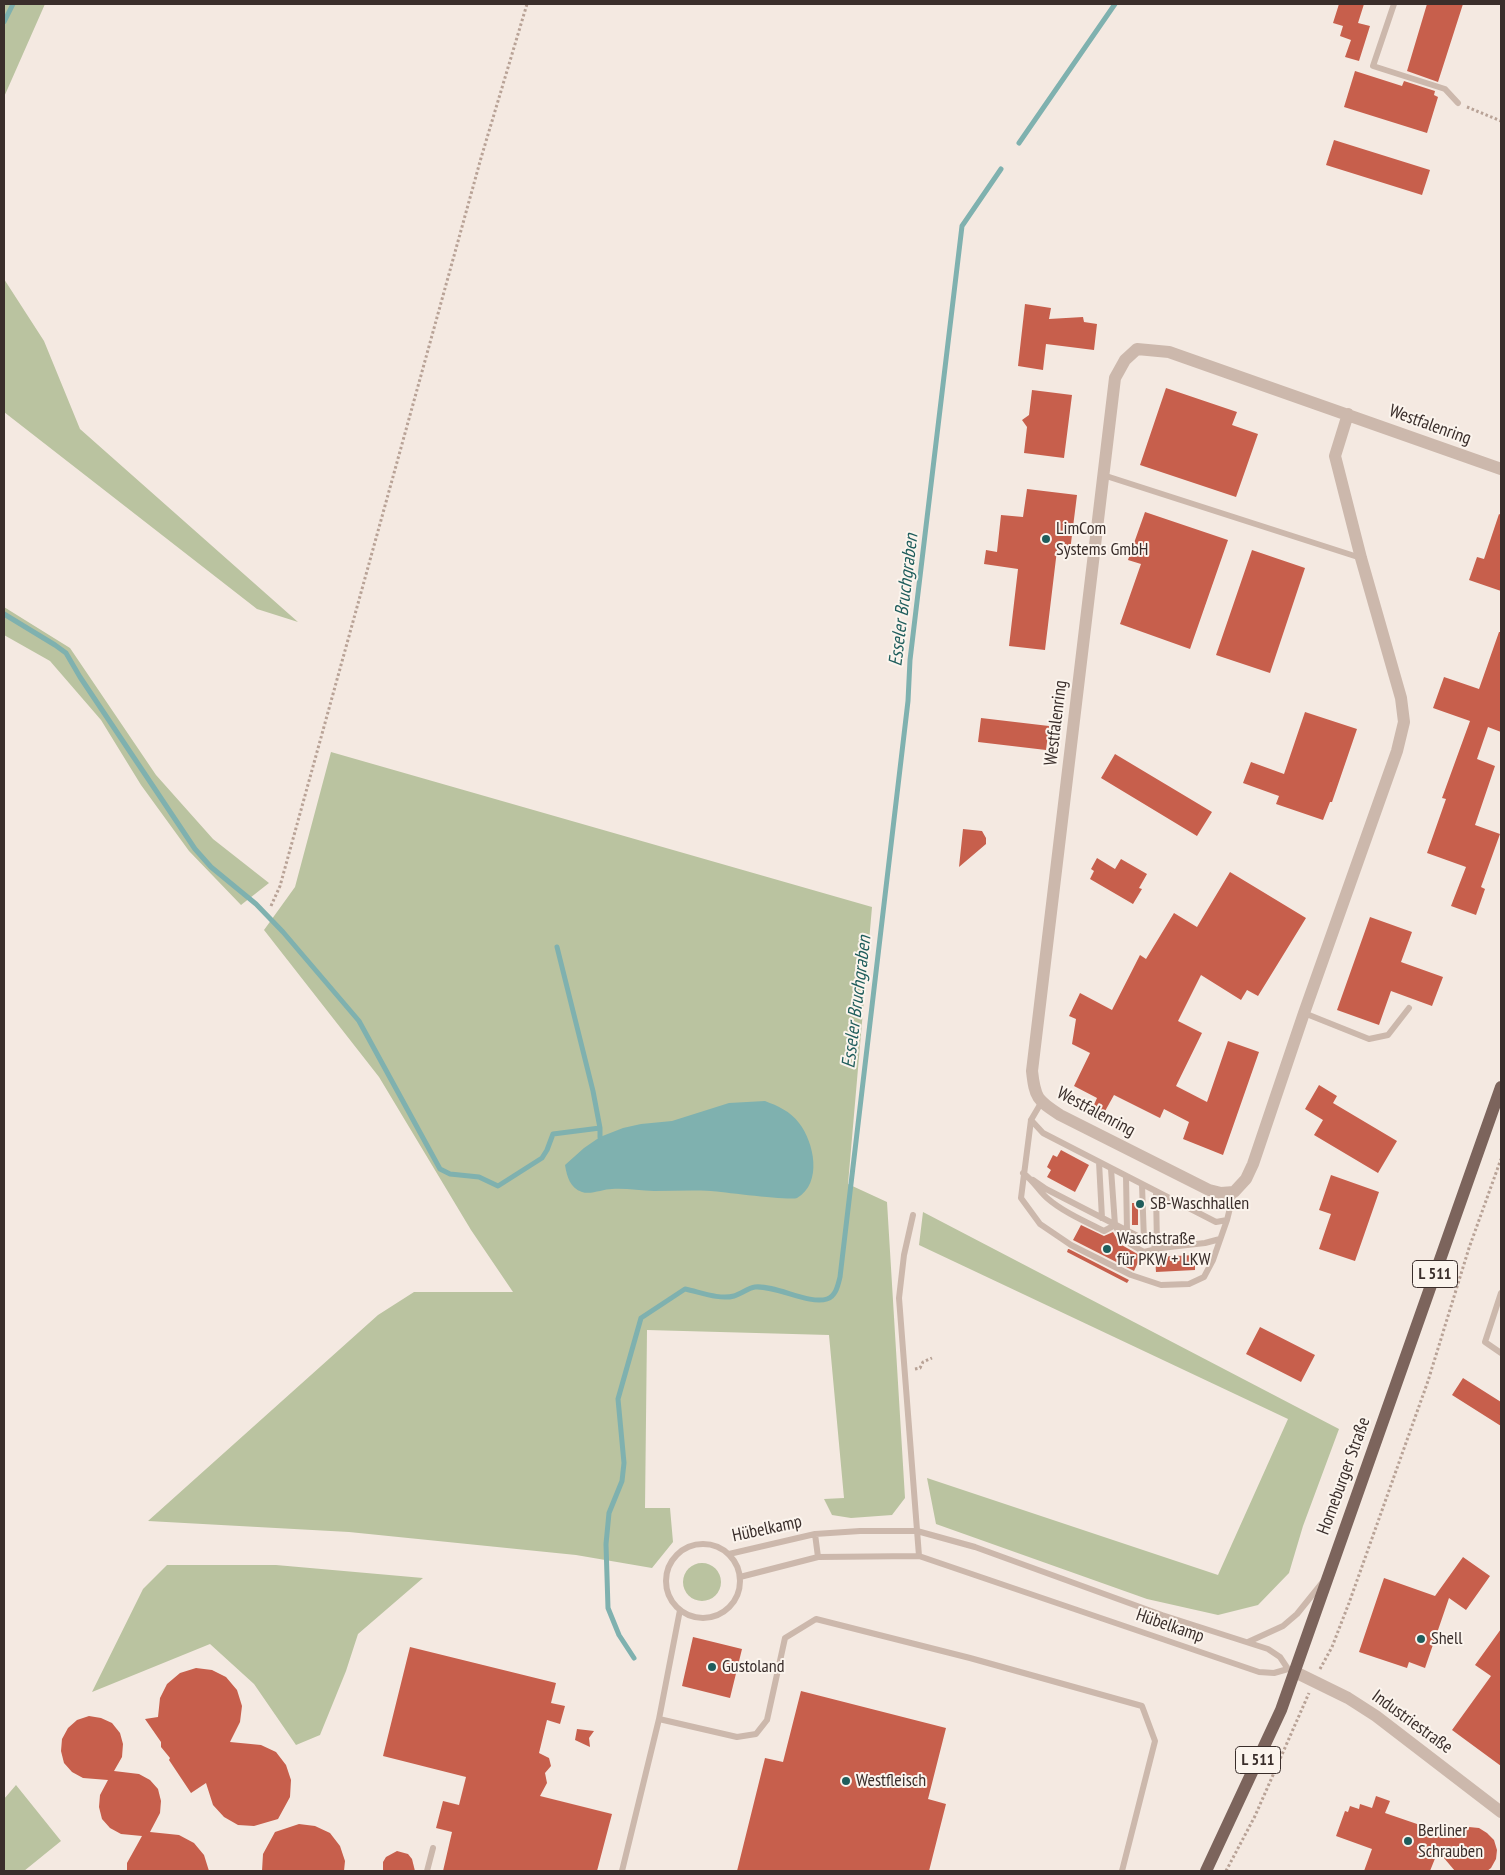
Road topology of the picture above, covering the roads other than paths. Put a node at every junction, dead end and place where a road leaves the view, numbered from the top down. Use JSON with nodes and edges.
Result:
{"nodes":[{"id":1,"x":1394,"y":4,"type":"edge"},
{"id":2,"x":1458,"y":103,"type":"road end"},
{"id":3,"x":1348,"y":414,"type":"junction"},
{"id":4,"x":1501,"y":469,"type":"edge"},
{"id":5,"x":1104,"y":475,"type":"junction"},
{"id":6,"x":1361,"y":558,"type":"junction"},
{"id":7,"x":1409,"y":1008,"type":"dead end"},
{"id":8,"x":1304,"y":1013,"type":"junction"},
{"id":9,"x":1501,"y":1087,"type":"edge"},
{"id":10,"x":1041,"y":1103,"type":"junction"},
{"id":11,"x":1031,"y":1120,"type":"junction"},
{"id":12,"x":1099,"y":1162,"type":"junction"},
{"id":13,"x":1111,"y":1169,"type":"junction"},
{"id":14,"x":1023,"y":1173,"type":"junction"},
{"id":15,"x":1126,"y":1176,"type":"junction"},
{"id":16,"x":1033,"y":1180,"type":"junction"},
{"id":17,"x":1142,"y":1185,"type":"junction"},
{"id":18,"x":1156,"y":1192,"type":"junction"},
{"id":19,"x":1234,"y":1192,"type":"junction"},
{"id":20,"x":913,"y":1215,"type":"dead end"},
{"id":21,"x":1102,"y":1218,"type":"junction"},
{"id":22,"x":1227,"y":1220,"type":"junction"},
{"id":23,"x":1115,"y":1225,"type":"junction"},
{"id":24,"x":1127,"y":1231,"type":"junction"},
{"id":25,"x":1220,"y":1239,"type":"junction"},
{"id":26,"x":1144,"y":1240,"type":"junction"},
{"id":27,"x":1159,"y":1248,"type":"junction"},
{"id":28,"x":1501,"y":1293,"type":"edge"},
{"id":29,"x":1501,"y":1353,"type":"edge"},
{"id":30,"x":918,"y":1531,"type":"junction"},
{"id":31,"x":815,"y":1534,"type":"junction"},
{"id":32,"x":729,"y":1554,"type":"junction"},
{"id":33,"x":920,"y":1556,"type":"junction"},
{"id":34,"x":818,"y":1557,"type":"junction"},
{"id":35,"x":1327,"y":1576,"type":"junction"},
{"id":36,"x":740,"y":1577,"type":"junction"},
{"id":37,"x":680,"y":1610,"type":"junction"},
{"id":38,"x":1248,"y":1642,"type":"junction"},
{"id":39,"x":1291,"y":1670,"type":"junction"},
{"id":40,"x":659,"y":1719,"type":"junction"},
{"id":41,"x":1501,"y":1812,"type":"edge"},
{"id":42,"x":433,"y":1848,"type":"dead end"},
{"id":43,"x":428,"y":1871,"type":"edge"},
{"id":44,"x":622,"y":1871,"type":"edge"},
{"id":45,"x":1122,"y":1871,"type":"edge"},
{"id":46,"x":1206,"y":1871,"type":"edge"}],
"edges":[{"from":1,"to":2,"type":"lane"},
{"from":3,"to":4,"type":"street","name":"Westfalenring"},
{"from":3,"to":5,"type":"street","name":"Westfalenring"},
{"from":3,"to":6,"type":"street"},
{"from":5,"to":6,"type":"lane"},
{"from":5,"to":10,"type":"street","name":"Westfalenring"},
{"from":6,"to":8,"type":"street"},
{"from":7,"to":8,"type":"lane"},
{"from":8,"to":19,"type":"street"},
{"from":9,"to":35,"type":"main road","name":"Horneburger Straße","number":"L 511"},
{"from":10,"to":11,"type":"lane"},
{"from":10,"to":19,"type":"street","name":"Westfalenring"},
{"from":11,"to":12,"type":"lane"},
{"from":11,"to":14,"type":"lane"},
{"from":12,"to":13,"type":"lane"},
{"from":12,"to":21,"type":"lane"},
{"from":13,"to":15,"type":"lane"},
{"from":13,"to":23,"type":"lane"},
{"from":14,"to":16,"type":"lane"},
{"from":14,"to":25,"type":"lane"},
{"from":15,"to":17,"type":"lane"},
{"from":15,"to":24,"type":"lane"},
{"from":16,"to":21,"type":"lane"},
{"from":16,"to":23,"type":"lane"},
{"from":17,"to":18,"type":"lane"},
{"from":17,"to":26,"type":"lane"},
{"from":18,"to":22,"type":"lane"},
{"from":18,"to":27,"type":"lane"},
{"from":19,"to":22,"type":"lane"},
{"from":20,"to":30,"type":"lane"},
{"from":21,"to":23,"type":"lane"},
{"from":22,"to":25,"type":"lane"},
{"from":23,"to":24,"type":"lane"},
{"from":23,"to":27,"type":"lane"},
{"from":24,"to":26,"type":"lane"},
{"from":25,"to":27,"type":"lane"},
{"from":26,"to":27,"type":"lane"},
{"from":28,"to":29,"type":"lane"},
{"from":30,"to":31,"type":"lane","name":"Hübelkamp"},
{"from":30,"to":33,"type":"lane"},
{"from":30,"to":38,"type":"lane","name":"Hübelkamp"},
{"from":31,"to":32,"type":"lane","name":"Hübelkamp"},
{"from":31,"to":34,"type":"lane"},
{"from":32,"to":36,"type":"lane"},
{"from":32,"to":37,"type":"lane","name":"Hübelkamp"},
{"from":33,"to":34,"type":"lane","name":"Hübelkamp"},
{"from":33,"to":39,"type":"lane","name":"Hübelkamp"},
{"from":34,"to":36,"type":"lane","name":"Hübelkamp"},
{"from":35,"to":38,"type":"lane"},
{"from":35,"to":39,"type":"main road","name":"Horneburger Straße","number":"L 511"},
{"from":36,"to":37,"type":"lane"},
{"from":37,"to":40,"type":"lane"},
{"from":38,"to":39,"type":"lane","name":"Hübelkamp"},
{"from":39,"to":41,"type":"street","name":"Industriestraße"},
{"from":39,"to":46,"type":"main road","name":"Horneburger Straße","number":"L 511"},
{"from":40,"to":44,"type":"lane"},
{"from":40,"to":45,"type":"lane"},
{"from":42,"to":43,"type":"lane"}]}
